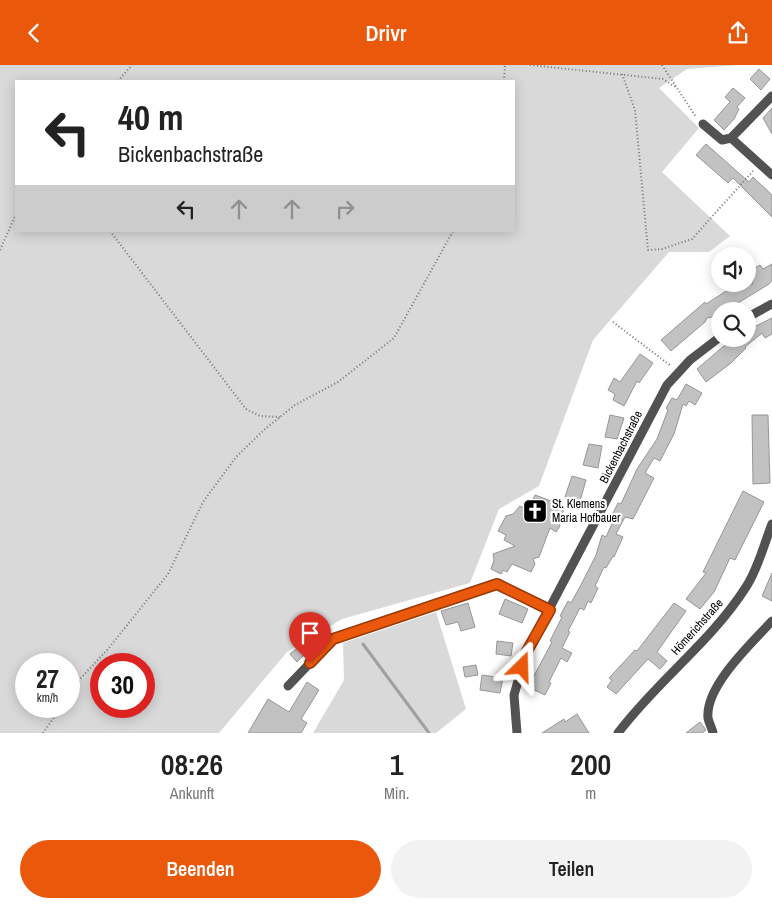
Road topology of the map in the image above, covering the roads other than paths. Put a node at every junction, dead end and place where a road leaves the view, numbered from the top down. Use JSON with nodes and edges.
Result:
{"nodes":[{"id":1,"x":772,"y":96,"type":"edge"},
{"id":2,"x":703,"y":124,"type":"road end"},
{"id":3,"x":731,"y":138,"type":"junction"},
{"id":4,"x":772,"y":175,"type":"edge"},
{"id":5,"x":772,"y":304,"type":"edge"},
{"id":6,"x":756,"y":313,"type":"edge"},
{"id":7,"x":711,"y":344,"type":"edge"},
{"id":8,"x":772,"y":523,"type":"edge"},
{"id":9,"x":550,"y":610,"type":"junction"},
{"id":10,"x":772,"y":621,"type":"edge"},
{"id":11,"x":288,"y":685,"type":"dead end"},
{"id":12,"x":517,"y":733,"type":"edge"},
{"id":13,"x":618,"y":733,"type":"edge"},
{"id":14,"x":713,"y":733,"type":"edge"}],
"edges":[{"from":1,"to":3,"type":"street"},
{"from":2,"to":3,"type":"street"},
{"from":3,"to":4,"type":"street"},
{"from":5,"to":6,"type":"street"},
{"from":7,"to":9,"type":"street","name":"Bickenbachstraße"},
{"from":8,"to":13,"type":"street","name":"Hömerichstraße"},
{"from":9,"to":11,"type":"street"},
{"from":9,"to":12,"type":"street","name":"Bickenbachstraße"},
{"from":10,"to":14,"type":"street"}]}
